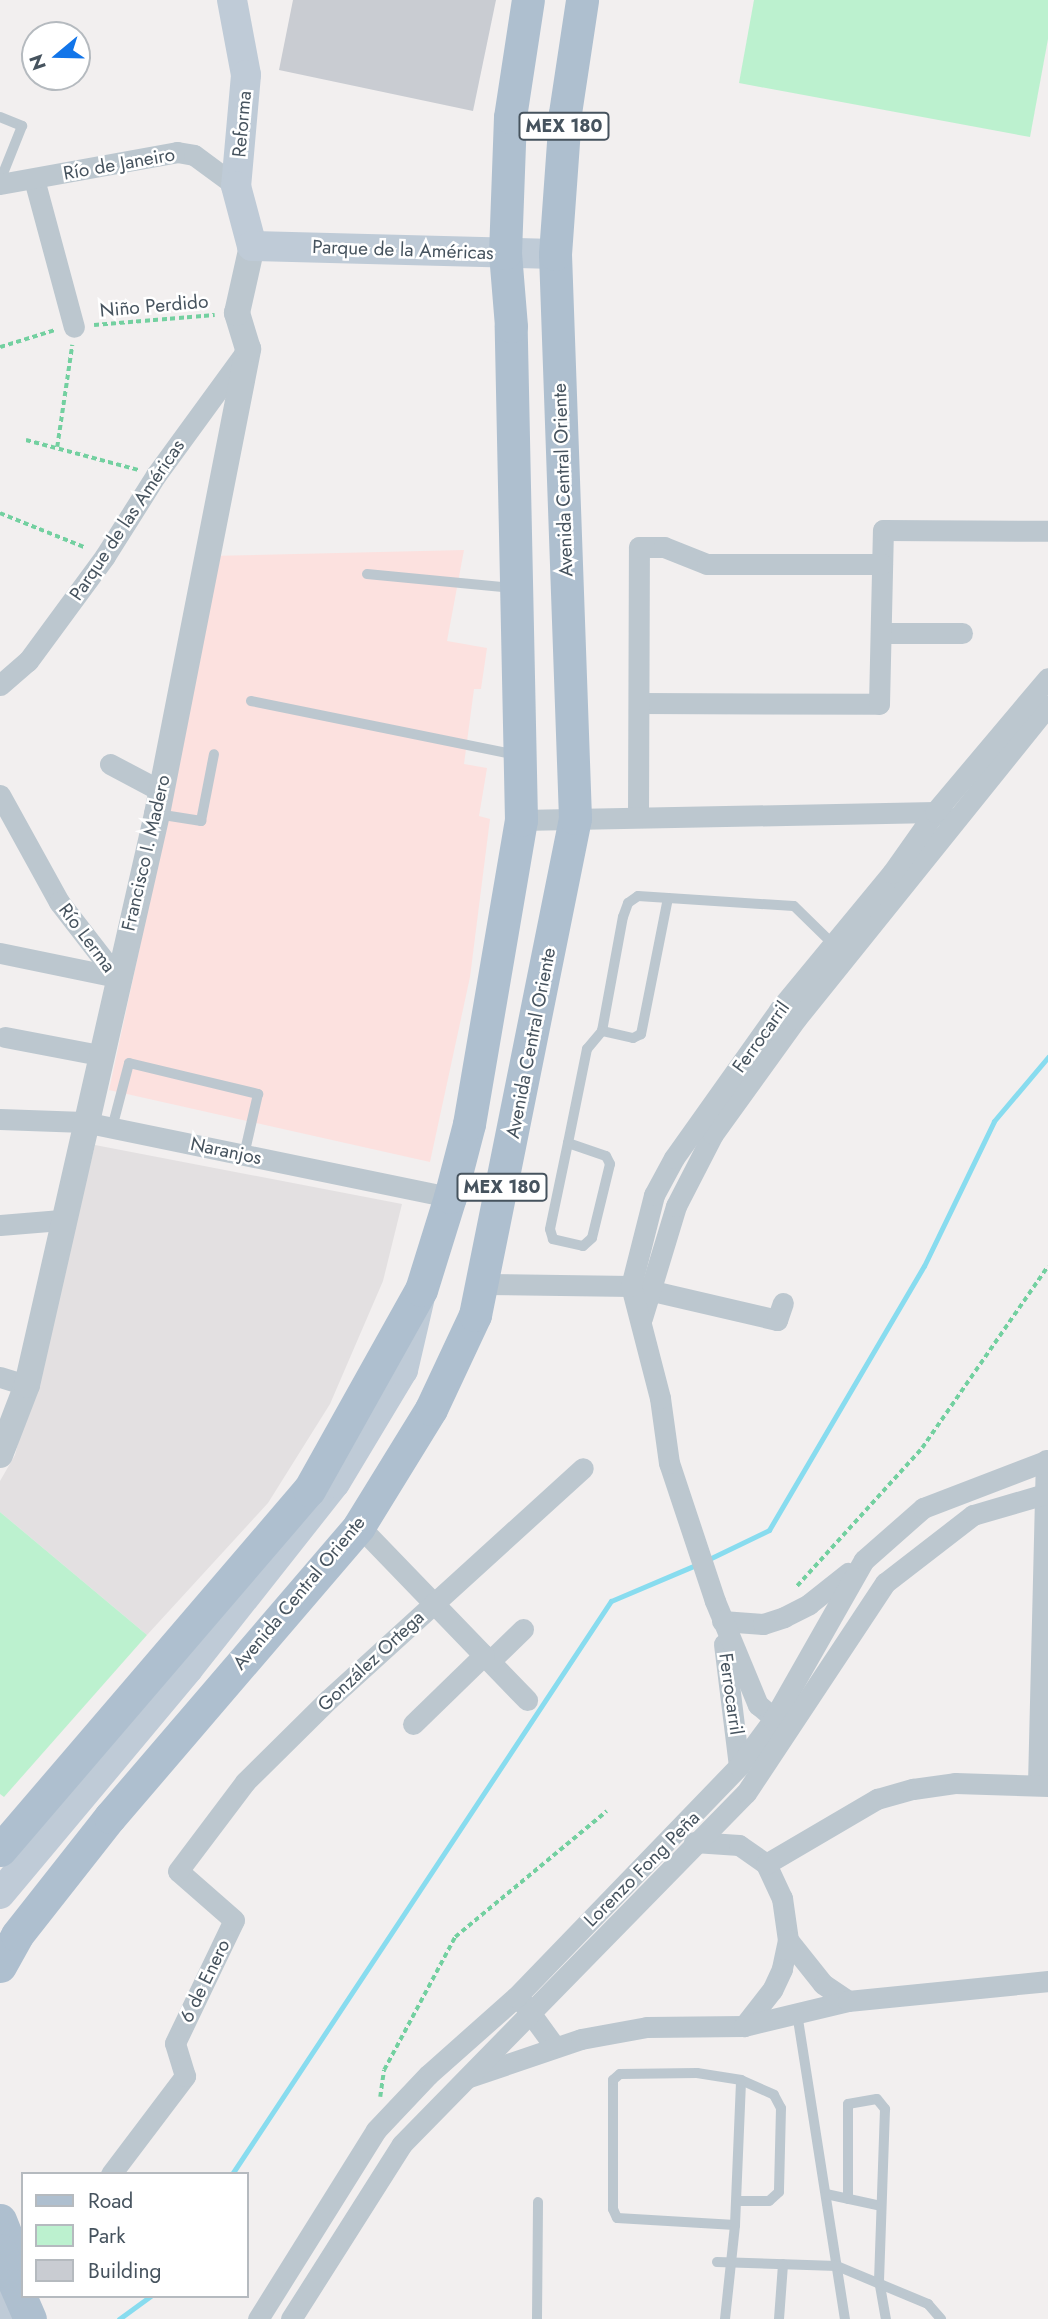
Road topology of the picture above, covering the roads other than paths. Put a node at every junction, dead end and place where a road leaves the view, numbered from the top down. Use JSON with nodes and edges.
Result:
{"nodes":[{"id":1,"x":232,"y":0,"type":"edge"},
{"id":2,"x":528,"y":0,"type":"edge"},
{"id":3,"x":582,"y":0,"type":"edge"},
{"id":4,"x":0,"y":117,"type":"edge"},
{"id":5,"x":34,"y":179,"type":"junction"},
{"id":6,"x":0,"y":182,"type":"edge"},
{"id":7,"x":236,"y":186,"type":"junction"},
{"id":8,"x":252,"y":246,"type":"junction"},
{"id":9,"x":505,"y":253,"type":"junction"},
{"id":10,"x":555,"y":254,"type":"junction"},
{"id":11,"x":74,"y":327,"type":"road end"},
{"id":12,"x":248,"y":349,"type":"junction"},
{"id":13,"x":1048,"y":531,"type":"edge"},
{"id":14,"x":882,"y":564,"type":"junction"},
{"id":15,"x":367,"y":574,"type":"dead end"},
{"id":16,"x":516,"y":588,"type":"junction"},
{"id":17,"x":881,"y":633,"type":"junction"},
{"id":18,"x":962,"y":634,"type":"dead end"},
{"id":19,"x":1048,"y":678,"type":"edge"},
{"id":20,"x":0,"y":685,"type":"edge"},
{"id":21,"x":251,"y":701,"type":"dead end"},
{"id":22,"x":639,"y":702,"type":"junction"},
{"id":23,"x":1048,"y":706,"type":"edge"},
{"id":24,"x":214,"y":754,"type":"dead end"},
{"id":25,"x":519,"y":756,"type":"junction"},
{"id":26,"x":110,"y":764,"type":"dead end"},
{"id":27,"x":0,"y":795,"type":"edge"},
{"id":28,"x":159,"y":802,"type":"junction"},
{"id":29,"x":934,"y":812,"type":"junction"},
{"id":30,"x":638,"y":817,"type":"junction"},
{"id":31,"x":575,"y":818,"type":"junction"},
{"id":32,"x":956,"y":819,"type":"junction"},
{"id":33,"x":521,"y":820,"type":"junction"},
{"id":34,"x":668,"y":898,"type":"junction"},
{"id":35,"x":833,"y":944,"type":"junction"},
{"id":36,"x":0,"y":953,"type":"edge"},
{"id":37,"x":117,"y":977,"type":"junction"},
{"id":38,"x":602,"y":1031,"type":"junction"},
{"id":39,"x":5,"y":1037,"type":"dead end"},
{"id":40,"x":100,"y":1055,"type":"junction"},
{"id":41,"x":0,"y":1119,"type":"edge"},
{"id":42,"x":84,"y":1122,"type":"junction"},
{"id":43,"x":112,"y":1128,"type":"junction"},
{"id":44,"x":568,"y":1143,"type":"junction"},
{"id":45,"x":244,"y":1155,"type":"junction"},
{"id":46,"x":450,"y":1197,"type":"junction"},
{"id":47,"x":61,"y":1220,"type":"junction"},
{"id":48,"x":0,"y":1225,"type":"edge"},
{"id":49,"x":483,"y":1284,"type":"junction"},
{"id":50,"x":631,"y":1286,"type":"junction"},
{"id":51,"x":421,"y":1290,"type":"junction"},
{"id":52,"x":652,"y":1291,"type":"junction"},
{"id":53,"x":783,"y":1303,"type":"dead end"},
{"id":54,"x":642,"y":1318,"type":"junction"},
{"id":55,"x":0,"y":1377,"type":"edge"},
{"id":56,"x":27,"y":1385,"type":"junction"},
{"id":57,"x":0,"y":1455,"type":"edge"},
{"id":58,"x":1047,"y":1460,"type":"edge"},
{"id":59,"x":583,"y":1468,"type":"dead end"},
{"id":60,"x":381,"y":1486,"type":"junction"},
{"id":61,"x":1047,"y":1493,"type":"edge"},
{"id":62,"x":1047,"y":1518,"type":"edge"},
{"id":63,"x":359,"y":1526,"type":"junction"},
{"id":64,"x":864,"y":1560,"type":"junction"},
{"id":65,"x":434,"y":1603,"type":"junction"},
{"id":66,"x":722,"y":1621,"type":"junction"},
{"id":67,"x":523,"y":1629,"type":"dead end"},
{"id":68,"x":487,"y":1658,"type":"junction"},
{"id":69,"x":196,"y":1676,"type":"junction"},
{"id":70,"x":527,"y":1700,"type":"dead end"},
{"id":71,"x":413,"y":1724,"type":"dead end"},
{"id":72,"x":780,"y":1724,"type":"junction"},
{"id":73,"x":739,"y":1766,"type":"junction"},
{"id":74,"x":1043,"y":1785,"type":"edge"},
{"id":75,"x":704,"y":1841,"type":"junction"},
{"id":76,"x":666,"y":1845,"type":"junction"},
{"id":77,"x":0,"y":1850,"type":"edge"},
{"id":78,"x":766,"y":1864,"type":"junction"},
{"id":79,"x":178,"y":1871,"type":"joint"},
{"id":80,"x":0,"y":1894,"type":"edge"},
{"id":81,"x":0,"y":1927,"type":"edge"},
{"id":82,"x":788,"y":1940,"type":"junction"},
{"id":83,"x":0,"y":1966,"type":"edge"},
{"id":84,"x":1048,"y":1981,"type":"edge"},
{"id":85,"x":848,"y":2001,"type":"junction"},
{"id":86,"x":524,"y":2004,"type":"junction"},
{"id":87,"x":797,"y":2013,"type":"junction"},
{"id":88,"x":744,"y":2026,"type":"junction"},
{"id":89,"x":555,"y":2047,"type":"junction"},
{"id":90,"x":463,"y":2078,"type":"junction"},
{"id":91,"x":741,"y":2080,"type":"junction"},
{"id":92,"x":376,"y":2130,"type":"junction"},
{"id":93,"x":402,"y":2144,"type":"junction"},
{"id":94,"x":113,"y":2172,"type":"edge"},
{"id":95,"x":825,"y":2194,"type":"junction"},
{"id":96,"x":848,"y":2199,"type":"junction"},
{"id":97,"x":538,"y":2202,"type":"dead end"},
{"id":98,"x":737,"y":2202,"type":"junction"},
{"id":99,"x":881,"y":2206,"type":"junction"},
{"id":100,"x":0,"y":2220,"type":"edge"},
{"id":101,"x":735,"y":2225,"type":"junction"},
{"id":102,"x":15,"y":2260,"type":"edge"},
{"id":103,"x":717,"y":2262,"type":"dead end"},
{"id":104,"x":733,"y":2262,"type":"junction"},
{"id":105,"x":783,"y":2264,"type":"junction"},
{"id":106,"x":837,"y":2266,"type":"junction"},
{"id":107,"x":879,"y":2280,"type":"junction"},
{"id":108,"x":21,"y":2284,"type":"edge"},
{"id":109,"x":0,"y":2296,"type":"edge"},
{"id":110,"x":25,"y":2298,"type":"edge"},
{"id":111,"x":33,"y":2298,"type":"edge"},
{"id":112,"x":10,"y":2319,"type":"edge"},
{"id":113,"x":30,"y":2319,"type":"edge"},
{"id":114,"x":41,"y":2319,"type":"edge"},
{"id":115,"x":258,"y":2319,"type":"edge"},
{"id":116,"x":291,"y":2319,"type":"edge"},
{"id":117,"x":537,"y":2319,"type":"edge"},
{"id":118,"x":725,"y":2319,"type":"edge"},
{"id":119,"x":779,"y":2319,"type":"edge"},
{"id":120,"x":845,"y":2319,"type":"edge"},
{"id":121,"x":886,"y":2319,"type":"edge"},
{"id":122,"x":942,"y":2319,"type":"edge"}],
"edges":[{"from":1,"to":7,"type":"main road","name":"Reforma"},
{"from":2,"to":9,"type":"main road","number":"MEX 180"},
{"from":3,"to":10,"type":"main road","number":"MEX 180"},
{"from":4,"to":6,"type":"lane"},
{"from":5,"to":6,"type":"street","name":"Río de Janeiro"},
{"from":5,"to":7,"type":"street","name":"Río de Janeiro"},
{"from":5,"to":11,"type":"street","name":"Río de Janeiro"},
{"from":7,"to":8,"type":"main road","name":"Reforma"},
{"from":8,"to":9,"type":"main road","name":"Parque de la Américas"},
{"from":8,"to":12,"type":"street","name":"Francisco I. Madero"},
{"from":9,"to":10,"type":"main road","name":"Parque de la Américas"},
{"from":9,"to":16,"type":"main road","number":"MEX 180"},
{"from":10,"to":31,"type":"main road","name":"Avenida Central Oriente","number":"MEX 180"},
{"from":12,"to":20,"type":"street","name":"Parque de las Américas"},
{"from":12,"to":28,"type":"street","name":"Francisco I. Madero"},
{"from":13,"to":14,"type":"street"},
{"from":14,"to":17,"type":"street"},
{"from":14,"to":22,"type":"street"},
{"from":15,"to":16,"type":"lane"},
{"from":16,"to":25,"type":"main road","number":"MEX 180"},
{"from":17,"to":18,"type":"street"},
{"from":17,"to":22,"type":"street"},
{"from":19,"to":29,"type":"street","name":"Ferrocarril"},
{"from":21,"to":25,"type":"lane"},
{"from":22,"to":30,"type":"street"},
{"from":23,"to":32,"type":"street","name":"Ferrocarril"},
{"from":24,"to":28,"type":"lane"},
{"from":25,"to":33,"type":"main road","number":"MEX 180"},
{"from":26,"to":28,"type":"street"},
{"from":27,"to":37,"type":"street","name":"Río Lerma"},
{"from":28,"to":37,"type":"street","name":"Francisco I. Madero"},
{"from":29,"to":30,"type":"street"},
{"from":29,"to":32,"type":"street"},
{"from":29,"to":35,"type":"street","name":"Ferrocarril"},
{"from":30,"to":31,"type":"street"},
{"from":31,"to":33,"type":"street"},
{"from":31,"to":49,"type":"main road","name":"Avenida Central Oriente","number":"MEX 180"},
{"from":32,"to":52,"type":"street","name":"Ferrocarril"},
{"from":33,"to":46,"type":"main road","number":"MEX 180"},
{"from":34,"to":35,"type":"lane"},
{"from":34,"to":38,"type":"lane"},
{"from":34,"to":38,"type":"lane"},
{"from":35,"to":50,"type":"street","name":"Ferrocarril"},
{"from":36,"to":37,"type":"street","name":"Río Lerma"},
{"from":37,"to":40,"type":"street","name":"Francisco I. Madero"},
{"from":38,"to":44,"type":"lane"},
{"from":39,"to":40,"type":"street"},
{"from":40,"to":42,"type":"street","name":"Francisco I. Madero"},
{"from":41,"to":42,"type":"street","name":"Naranjos"},
{"from":42,"to":43,"type":"street","name":"Naranjos"},
{"from":42,"to":47,"type":"street","name":"Francisco I. Madero"},
{"from":43,"to":45,"type":"street","name":"Naranjos"},
{"from":43,"to":45,"type":"lane"},
{"from":44,"to":44,"type":"lane"},
{"from":45,"to":46,"type":"street","name":"Naranjos"},
{"from":46,"to":51,"type":"main road","number":"MEX 180"},
{"from":47,"to":48,"type":"street"},
{"from":47,"to":56,"type":"street","name":"Francisco I. Madero"},
{"from":49,"to":50,"type":"street"},
{"from":49,"to":60,"type":"main road","name":"Avenida Central Oriente","number":"MEX 180"},
{"from":50,"to":52,"type":"street"},
{"from":50,"to":54,"type":"street","name":"Ferrocarril"},
{"from":51,"to":69,"type":"main road"},
{"from":51,"to":77,"type":"main road","number":"MEX 180"},
{"from":52,"to":53,"type":"street"},
{"from":52,"to":54,"type":"street","name":"Ferrocarril"},
{"from":54,"to":66,"type":"street","name":"Ferrocarril"},
{"from":55,"to":56,"type":"street"},
{"from":56,"to":57,"type":"street","name":"Francisco I. Madero"},
{"from":58,"to":61,"type":"street"},
{"from":58,"to":64,"type":"street","name":"Lorenzo Fong Peña"},
{"from":59,"to":65,"type":"street","name":"González Ortega"},
{"from":60,"to":63,"type":"main road","name":"Avenida Central Oriente","number":"MEX 180"},
{"from":60,"to":69,"type":"main road"},
{"from":61,"to":62,"type":"street"},
{"from":61,"to":72,"type":"street","name":"Lorenzo Fong Peña"},
{"from":62,"to":74,"type":"street"},
{"from":63,"to":65,"type":"street"},
{"from":63,"to":83,"type":"main road","name":"Avenida Central Oriente","number":"MEX 180"},
{"from":64,"to":66,"type":"street"},
{"from":64,"to":72,"type":"street","name":"Lorenzo Fong Peña"},
{"from":65,"to":68,"type":"street"},
{"from":65,"to":79,"type":"street","name":"González Ortega"},
{"from":66,"to":72,"type":"street","name":"Ferrocarril"},
{"from":66,"to":73,"type":"street","name":"Ferrocarril"},
{"from":67,"to":68,"type":"street"},
{"from":68,"to":70,"type":"street"},
{"from":68,"to":71,"type":"street"},
{"from":69,"to":80,"type":"main road"},
{"from":69,"to":81,"type":"main road"},
{"from":72,"to":73,"type":"street","name":"Lorenzo Fong Peña"},
{"from":72,"to":75,"type":"street","name":"Lorenzo Fong Peña"},
{"from":73,"to":76,"type":"street","name":"Lorenzo Fong Peña"},
{"from":74,"to":78,"type":"street"},
{"from":75,"to":76,"type":"street"},
{"from":75,"to":78,"type":"street"},
{"from":75,"to":86,"type":"street","name":"Lorenzo Fong Peña"},
{"from":76,"to":86,"type":"street","name":"Lorenzo Fong Peña"},
{"from":78,"to":82,"type":"street"},
{"from":79,"to":94,"type":"street","name":"6 de Enero"},
{"from":82,"to":85,"type":"street"},
{"from":82,"to":88,"type":"street"},
{"from":84,"to":85,"type":"street"},
{"from":85,"to":87,"type":"street"},
{"from":86,"to":89,"type":"street"},
{"from":86,"to":90,"type":"street","name":"Lorenzo Fong Peña"},
{"from":86,"to":92,"type":"street","name":"Lorenzo Fong Peña"},
{"from":87,"to":88,"type":"street"},
{"from":87,"to":95,"type":"lane"},
{"from":88,"to":89,"type":"street"},
{"from":89,"to":90,"type":"street"},
{"from":90,"to":93,"type":"street","name":"Lorenzo Fong Peña"},
{"from":91,"to":98,"type":"lane"},
{"from":91,"to":98,"type":"lane"},
{"from":91,"to":101,"type":"lane"},
{"from":92,"to":93,"type":"street"},
{"from":92,"to":115,"type":"street","name":"Lorenzo Fong Peña"},
{"from":93,"to":116,"type":"street","name":"Lorenzo Fong Peña"},
{"from":95,"to":96,"type":"lane"},
{"from":95,"to":106,"type":"lane"},
{"from":96,"to":99,"type":"lane"},
{"from":96,"to":99,"type":"lane"},
{"from":97,"to":117,"type":"lane"},
{"from":98,"to":101,"type":"lane"},
{"from":99,"to":107,"type":"lane"},
{"from":100,"to":102,"type":"main road"},
{"from":101,"to":104,"type":"lane"},
{"from":102,"to":108,"type":"main road"},
{"from":103,"to":104,"type":"lane"},
{"from":104,"to":105,"type":"lane"},
{"from":104,"to":118,"type":"lane"},
{"from":105,"to":106,"type":"lane"},
{"from":105,"to":119,"type":"lane"},
{"from":106,"to":107,"type":"lane"},
{"from":106,"to":120,"type":"lane"},
{"from":107,"to":121,"type":"lane"},
{"from":107,"to":122,"type":"lane"},
{"from":109,"to":112,"type":"main road"},
{"from":110,"to":113,"type":"main road"},
{"from":111,"to":114,"type":"main road"}]}
